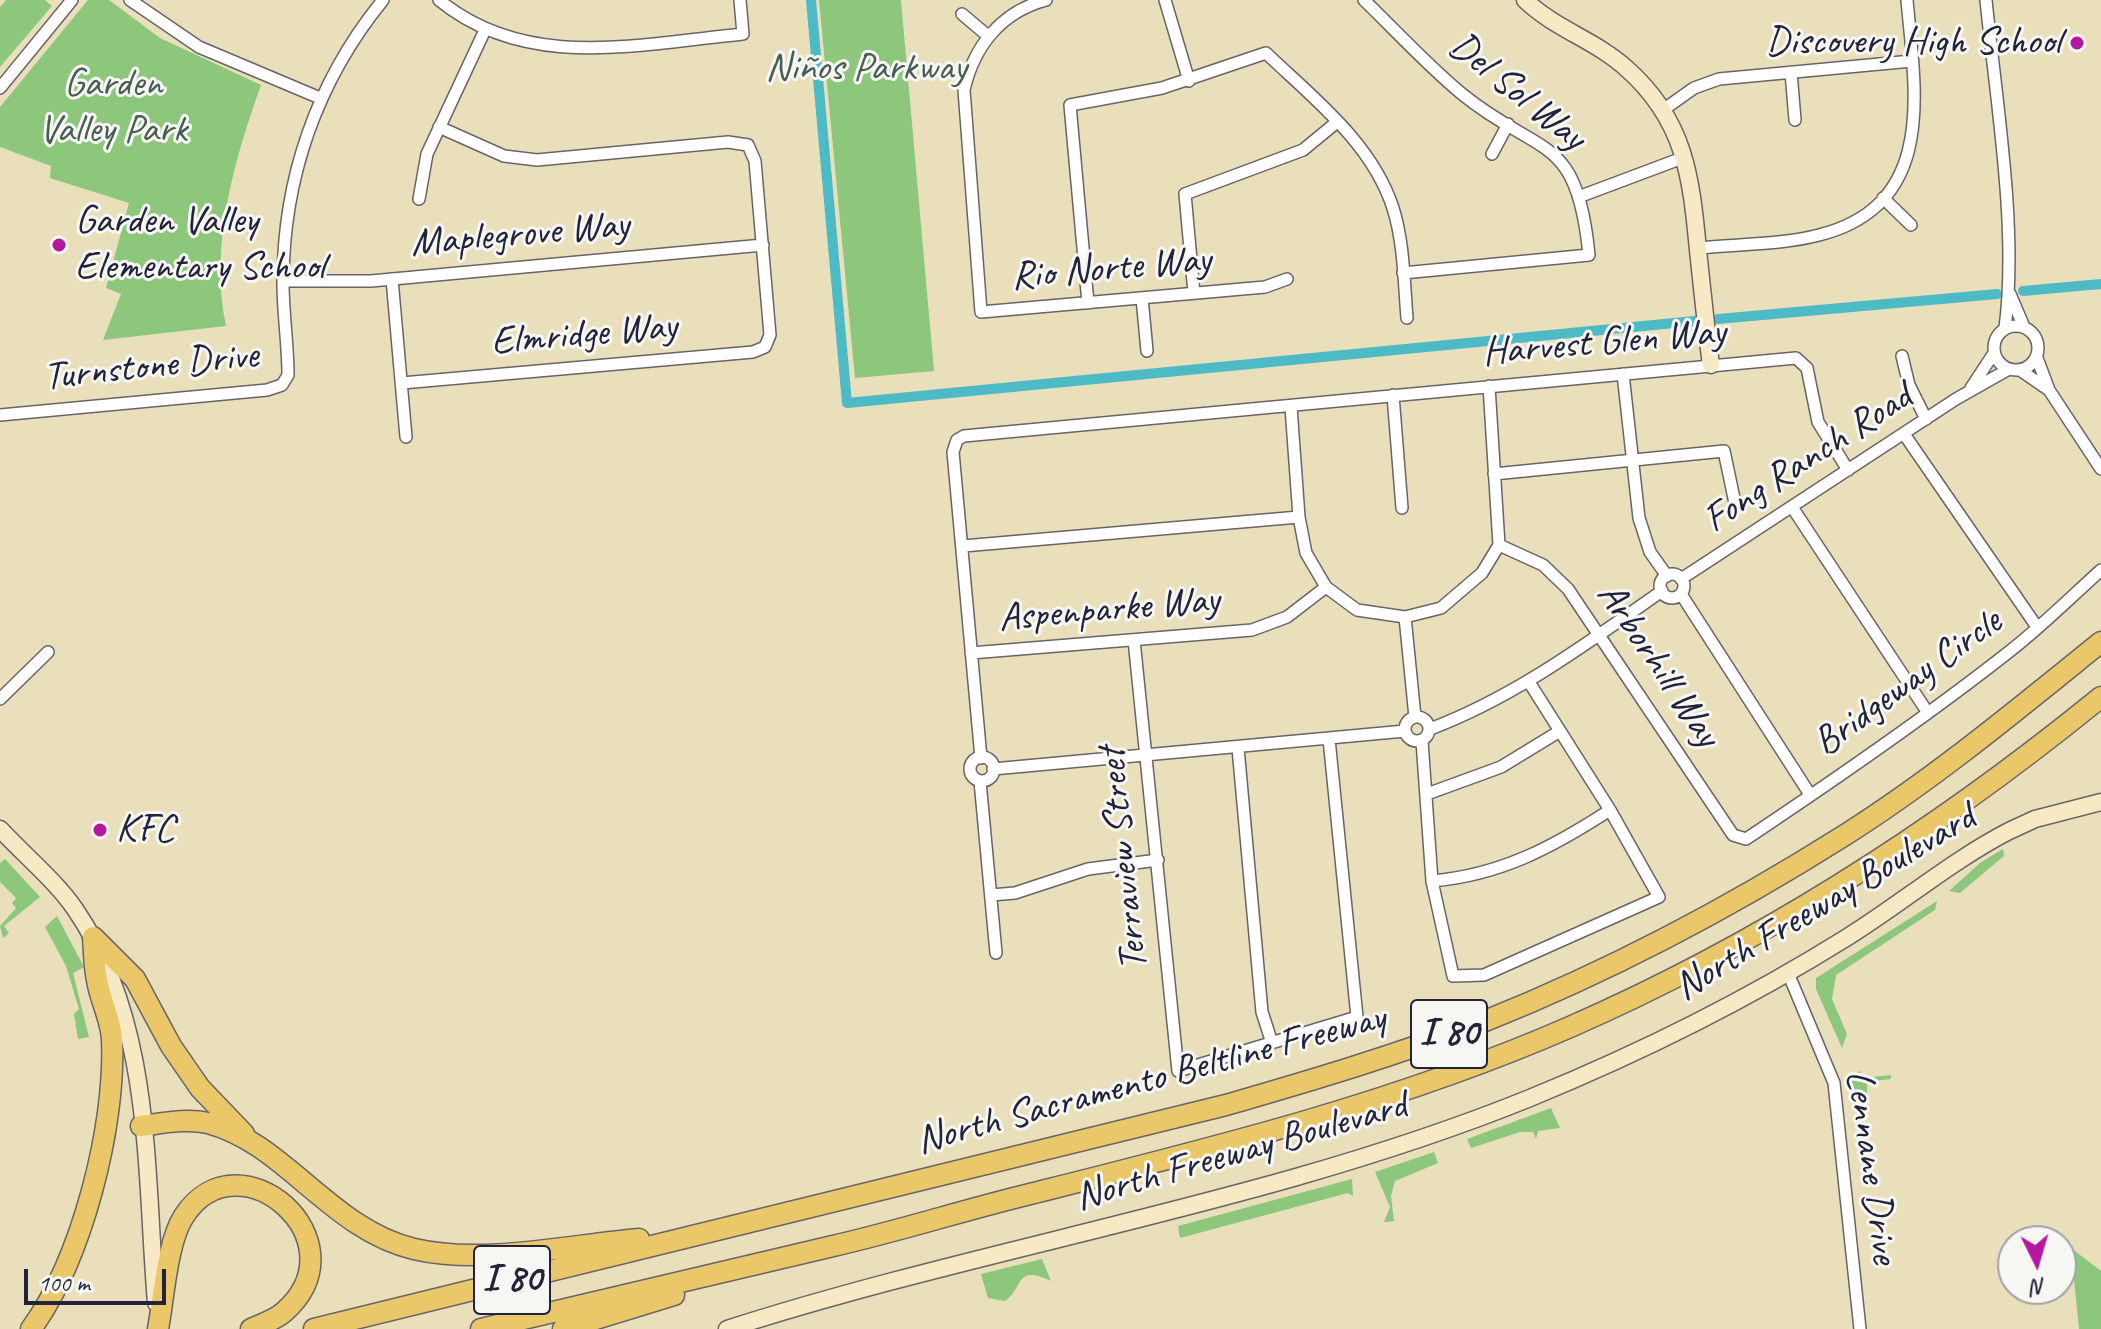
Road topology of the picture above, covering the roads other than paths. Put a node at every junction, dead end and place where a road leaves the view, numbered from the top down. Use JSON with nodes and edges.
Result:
{"nodes":[{"id":1,"x":72,"y":0,"type":"edge"},
{"id":2,"x":130,"y":0,"type":"edge"},
{"id":3,"x":383,"y":0,"type":"edge"},
{"id":4,"x":439,"y":0,"type":"edge"},
{"id":5,"x":740,"y":0,"type":"edge"},
{"id":6,"x":1046,"y":0,"type":"edge"},
{"id":7,"x":1165,"y":0,"type":"edge"},
{"id":8,"x":1525,"y":0,"type":"edge"},
{"id":9,"x":1907,"y":0,"type":"edge"},
{"id":10,"x":1986,"y":0,"type":"edge"},
{"id":11,"x":1372,"y":3,"type":"edge"},
{"id":12,"x":962,"y":14,"type":"dead end"},
{"id":13,"x":485,"y":30,"type":"junction"},
{"id":14,"x":988,"y":36,"type":"junction"},
{"id":15,"x":1912,"y":61,"type":"junction"},
{"id":16,"x":1791,"y":72,"type":"junction"},
{"id":17,"x":1189,"y":81,"type":"junction"},
{"id":18,"x":0,"y":88,"type":"edge"},
{"id":19,"x":320,"y":98,"type":"junction"},
{"id":20,"x":1663,"y":110,"type":"junction"},
{"id":21,"x":1795,"y":120,"type":"dead end"},
{"id":22,"x":1337,"y":122,"type":"junction"},
{"id":23,"x":1508,"y":124,"type":"junction"},
{"id":24,"x":439,"y":127,"type":"junction"},
{"id":25,"x":1492,"y":154,"type":"dead end"},
{"id":26,"x":1685,"y":157,"type":"junction"},
{"id":27,"x":1581,"y":196,"type":"junction"},
{"id":28,"x":1883,"y":198,"type":"junction"},
{"id":29,"x":419,"y":199,"type":"dead end"},
{"id":30,"x":1911,"y":225,"type":"dead end"},
{"id":31,"x":763,"y":245,"type":"junction"},
{"id":32,"x":1698,"y":248,"type":"junction"},
{"id":33,"x":1403,"y":273,"type":"junction"},
{"id":34,"x":392,"y":279,"type":"junction"},
{"id":35,"x":1287,"y":279,"type":"dead end"},
{"id":36,"x":283,"y":281,"type":"junction"},
{"id":37,"x":1194,"y":293,"type":"junction"},
{"id":38,"x":2010,"y":294,"type":"junction"},
{"id":39,"x":1142,"y":298,"type":"junction"},
{"id":40,"x":1088,"y":303,"type":"junction"},
{"id":41,"x":1407,"y":318,"type":"dead end"},
{"id":42,"x":2024,"y":327,"type":"junction"},
{"id":43,"x":2005,"y":328,"type":"junction"},
{"id":44,"x":1147,"y":351,"type":"dead end"},
{"id":45,"x":1994,"y":353,"type":"junction"},
{"id":46,"x":1902,"y":356,"type":"dead end"},
{"id":47,"x":2037,"y":358,"type":"junction"},
{"id":48,"x":1711,"y":365,"type":"junction"},
{"id":49,"x":2015,"y":370,"type":"junction"},
{"id":50,"x":1623,"y":374,"type":"junction"},
{"id":51,"x":402,"y":383,"type":"junction"},
{"id":52,"x":1489,"y":386,"type":"junction"},
{"id":53,"x":2049,"y":390,"type":"junction"},
{"id":54,"x":1968,"y":392,"type":"junction"},
{"id":55,"x":1393,"y":395,"type":"junction"},
{"id":56,"x":1291,"y":407,"type":"junction"},
{"id":57,"x":0,"y":415,"type":"edge"},
{"id":58,"x":1926,"y":419,"type":"junction"},
{"id":59,"x":1904,"y":434,"type":"junction"},
{"id":60,"x":406,"y":437,"type":"dead end"},
{"id":61,"x":1633,"y":459,"type":"junction"},
{"id":62,"x":2101,"y":469,"type":"edge"},
{"id":63,"x":1848,"y":470,"type":"junction"},
{"id":64,"x":1494,"y":474,"type":"junction"},
{"id":65,"x":1735,"y":503,"type":"dead end"},
{"id":66,"x":1792,"y":507,"type":"junction"},
{"id":67,"x":1402,"y":508,"type":"dead end"},
{"id":68,"x":1299,"y":517,"type":"junction"},
{"id":69,"x":1499,"y":545,"type":"junction"},
{"id":70,"x":963,"y":546,"type":"junction"},
{"id":71,"x":2101,"y":570,"type":"edge"},
{"id":72,"x":1667,"y":576,"type":"junction"},
{"id":73,"x":1681,"y":579,"type":"junction"},
{"id":74,"x":1326,"y":587,"type":"junction"},
{"id":75,"x":1662,"y":591,"type":"junction"},
{"id":76,"x":1681,"y":594,"type":"junction"},
{"id":77,"x":1405,"y":617,"type":"junction"},
{"id":78,"x":2037,"y":627,"type":"junction"},
{"id":79,"x":1600,"y":634,"type":"junction"},
{"id":80,"x":1134,"y":640,"type":"junction"},
{"id":81,"x":2101,"y":642,"type":"edge"},
{"id":82,"x":48,"y":652,"type":"dead end"},
{"id":83,"x":971,"y":653,"type":"junction"},
{"id":84,"x":1529,"y":682,"type":"junction"},
{"id":85,"x":2101,"y":697,"type":"edge"},
{"id":86,"x":0,"y":699,"type":"edge"},
{"id":87,"x":1928,"y":713,"type":"junction"},
{"id":88,"x":1415,"y":717,"type":"junction"},
{"id":89,"x":1430,"y":729,"type":"junction"},
{"id":90,"x":1405,"y":731,"type":"junction"},
{"id":91,"x":1560,"y":731,"type":"junction"},
{"id":92,"x":1329,"y":739,"type":"junction"},
{"id":93,"x":1422,"y":741,"type":"junction"},
{"id":94,"x":1238,"y":748,"type":"junction"},
{"id":95,"x":1144,"y":757,"type":"junction"},
{"id":96,"x":981,"y":758,"type":"junction"},
{"id":97,"x":993,"y":769,"type":"junction"},
{"id":98,"x":980,"y":781,"type":"junction"},
{"id":99,"x":1809,"y":793,"type":"junction"},
{"id":100,"x":1427,"y":794,"type":"junction"},
{"id":101,"x":2097,"y":807,"type":"edge"},
{"id":102,"x":1610,"y":810,"type":"junction"},
{"id":103,"x":0,"y":829,"type":"edge"},
{"id":104,"x":1746,"y":839,"type":"joint"},
{"id":105,"x":1158,"y":860,"type":"junction"},
{"id":106,"x":1432,"y":881,"type":"junction"},
{"id":107,"x":991,"y":895,"type":"junction"},
{"id":108,"x":93,"y":937,"type":"junction"},
{"id":109,"x":996,"y":953,"type":"dead end"},
{"id":110,"x":1788,"y":973,"type":"junction"},
{"id":111,"x":1272,"y":1043,"type":"junction"},
{"id":112,"x":141,"y":1126,"type":"junction"},
{"id":113,"x":258,"y":1148,"type":"junction"},
{"id":114,"x":711,"y":1231,"type":"junction"},
{"id":115,"x":837,"y":1245,"type":"junction"},
{"id":116,"x":31,"y":1329,"type":"edge"},
{"id":117,"x":158,"y":1329,"type":"edge"},
{"id":118,"x":251,"y":1329,"type":"edge"},
{"id":119,"x":314,"y":1329,"type":"edge"},
{"id":120,"x":481,"y":1329,"type":"edge"},
{"id":121,"x":563,"y":1329,"type":"edge"},
{"id":122,"x":727,"y":1329,"type":"edge"},
{"id":123,"x":1860,"y":1329,"type":"edge"}],
"edges":[{"from":1,"to":18,"type":"street"},
{"from":2,"to":19,"type":"street"},
{"from":3,"to":19,"type":"street","name":"Turnstone Drive"},
{"from":4,"to":13,"type":"street"},
{"from":5,"to":13,"type":"street"},
{"from":6,"to":14,"type":"street"},
{"from":7,"to":17,"type":"street"},
{"from":8,"to":20,"type":"street"},
{"from":9,"to":15,"type":"street"},
{"from":10,"to":38,"type":"street"},
{"from":11,"to":23,"type":"street","name":"Del Sol Way"},
{"from":12,"to":14,"type":"street"},
{"from":13,"to":24,"type":"street"},
{"from":14,"to":40,"type":"street","name":"Rio Norte Way"},
{"from":15,"to":16,"type":"street"},
{"from":15,"to":28,"type":"street"},
{"from":16,"to":20,"type":"street"},
{"from":16,"to":21,"type":"street"},
{"from":17,"to":22,"type":"street"},
{"from":17,"to":40,"type":"street"},
{"from":19,"to":36,"type":"street","name":"Turnstone Drive"},
{"from":20,"to":26,"type":"street"},
{"from":22,"to":33,"type":"street"},
{"from":22,"to":37,"type":"street"},
{"from":23,"to":25,"type":"street"},
{"from":23,"to":27,"type":"street","name":"Del Sol Way"},
{"from":24,"to":29,"type":"street"},
{"from":24,"to":31,"type":"street"},
{"from":26,"to":27,"type":"street"},
{"from":26,"to":32,"type":"street"},
{"from":27,"to":33,"type":"street","name":"Del Sol Way"},
{"from":28,"to":30,"type":"street"},
{"from":28,"to":32,"type":"street"},
{"from":31,"to":34,"type":"street","name":"Maplegrove Way"},
{"from":31,"to":51,"type":"street","name":"Elmridge Way"},
{"from":32,"to":48,"type":"street"},
{"from":33,"to":41,"type":"street"},
{"from":34,"to":36,"type":"street","name":"Maplegrove Way"},
{"from":34,"to":51,"type":"street"},
{"from":35,"to":37,"type":"street","name":"Rio Norte Way"},
{"from":36,"to":57,"type":"street","name":"Turnstone Drive"},
{"from":37,"to":39,"type":"street","name":"Rio Norte Way"},
{"from":38,"to":42,"type":"street"},
{"from":38,"to":43,"type":"street"},
{"from":39,"to":40,"type":"street","name":"Rio Norte Way"},
{"from":39,"to":44,"type":"street"},
{"from":42,"to":43,"type":"street"},
{"from":42,"to":47,"type":"street"},
{"from":43,"to":45,"type":"street"},
{"from":45,"to":49,"type":"street"},
{"from":45,"to":54,"type":"street","name":"Fong Ranch Road"},
{"from":46,"to":58,"type":"street"},
{"from":47,"to":49,"type":"street"},
{"from":47,"to":53,"type":"street"},
{"from":48,"to":50,"type":"street","name":"Harvest Glen Way"},
{"from":48,"to":63,"type":"street","name":"Harvest Glen Way"},
{"from":49,"to":53,"type":"street"},
{"from":49,"to":54,"type":"street","name":"Fong Ranch Road"},
{"from":50,"to":52,"type":"street","name":"Harvest Glen Way"},
{"from":50,"to":61,"type":"street"},
{"from":51,"to":60,"type":"street"},
{"from":52,"to":55,"type":"street","name":"Harvest Glen Way"},
{"from":52,"to":64,"type":"street"},
{"from":53,"to":62,"type":"street"},
{"from":54,"to":58,"type":"street","name":"Fong Ranch Road"},
{"from":55,"to":56,"type":"street","name":"Harvest Glen Way"},
{"from":55,"to":67,"type":"street"},
{"from":56,"to":68,"type":"street"},
{"from":56,"to":70,"type":"street","name":"Harvest Glen Way"},
{"from":58,"to":59,"type":"street","name":"Fong Ranch Road"},
{"from":59,"to":63,"type":"street","name":"Fong Ranch Road"},
{"from":59,"to":78,"type":"street"},
{"from":61,"to":64,"type":"street"},
{"from":61,"to":65,"type":"street"},
{"from":61,"to":72,"type":"street"},
{"from":63,"to":66,"type":"street","name":"Fong Ranch Road"},
{"from":64,"to":69,"type":"street"},
{"from":66,"to":73,"type":"street","name":"Fong Ranch Road"},
{"from":66,"to":87,"type":"street"},
{"from":68,"to":70,"type":"street"},
{"from":68,"to":74,"type":"street"},
{"from":69,"to":77,"type":"street"},
{"from":69,"to":79,"type":"street","name":"Arborhill Way"},
{"from":70,"to":83,"type":"street"},
{"from":71,"to":78,"type":"street","name":"Bridgeway Circle"},
{"from":72,"to":73,"type":"street"},
{"from":72,"to":75,"type":"street"},
{"from":73,"to":76,"type":"street"},
{"from":74,"to":77,"type":"street"},
{"from":74,"to":80,"type":"street","name":"Aspenparke Way"},
{"from":75,"to":76,"type":"street"},
{"from":75,"to":79,"type":"street"},
{"from":76,"to":99,"type":"street"},
{"from":77,"to":88,"type":"street"},
{"from":78,"to":87,"type":"street","name":"Bridgeway Circle"},
{"from":79,"to":84,"type":"street"},
{"from":79,"to":104,"type":"street","name":"Arborhill Way"},
{"from":80,"to":83,"type":"street","name":"Aspenparke Way"},
{"from":80,"to":95,"type":"street","name":"Terraview Street"},
{"from":81,"to":114,"type":"highway","name":"North Sacramento Beltline Freeway","number":"I 80"},
{"from":82,"to":86,"type":"street"},
{"from":83,"to":96,"type":"street","name":"Aspenparke Way"},
{"from":84,"to":89,"type":"street"},
{"from":84,"to":91,"type":"street"},
{"from":85,"to":115,"type":"highway","name":"North Sacramento Beltline Freeway","number":"I 80"},
{"from":87,"to":99,"type":"street","name":"Bridgeway Circle"},
{"from":88,"to":89,"type":"street"},
{"from":88,"to":90,"type":"street"},
{"from":89,"to":93,"type":"street"},
{"from":90,"to":92,"type":"street"},
{"from":90,"to":93,"type":"street"},
{"from":91,"to":100,"type":"street"},
{"from":91,"to":102,"type":"street"},
{"from":92,"to":94,"type":"street"},
{"from":92,"to":111,"type":"street"},
{"from":93,"to":100,"type":"street"},
{"from":94,"to":95,"type":"street"},
{"from":94,"to":111,"type":"street"},
{"from":95,"to":97,"type":"street"},
{"from":95,"to":105,"type":"street","name":"Terraview Street"},
{"from":96,"to":97,"type":"street"},
{"from":96,"to":98,"type":"street"},
{"from":97,"to":98,"type":"street"},
{"from":98,"to":107,"type":"street"},
{"from":99,"to":104,"type":"street","name":"Bridgeway Circle"},
{"from":100,"to":106,"type":"street"},
{"from":101,"to":110,"type":"street","name":"North Freeway Boulevard"},
{"from":102,"to":106,"type":"street"},
{"from":102,"to":106,"type":"street"},
{"from":103,"to":108,"type":"street"},
{"from":105,"to":107,"type":"street"},
{"from":105,"to":111,"type":"street","name":"Terraview Street"},
{"from":107,"to":109,"type":"street"},
{"from":108,"to":112,"type":"street"},
{"from":108,"to":113,"type":"highway"},
{"from":108,"to":116,"type":"highway"},
{"from":110,"to":122,"type":"street","name":"North Freeway Boulevard"},
{"from":110,"to":123,"type":"street","name":"Lennane Drive"},
{"from":112,"to":113,"type":"highway"},
{"from":112,"to":117,"type":"street"},
{"from":113,"to":114,"type":"highway"},
{"from":114,"to":119,"type":"highway","name":"North Sacramento Beltline Freeway","number":"I 80"},
{"from":115,"to":120,"type":"highway","name":"North Sacramento Beltline Freeway","number":"I 80"},
{"from":115,"to":121,"type":"highway"},
{"from":117,"to":118,"type":"highway"}]}
